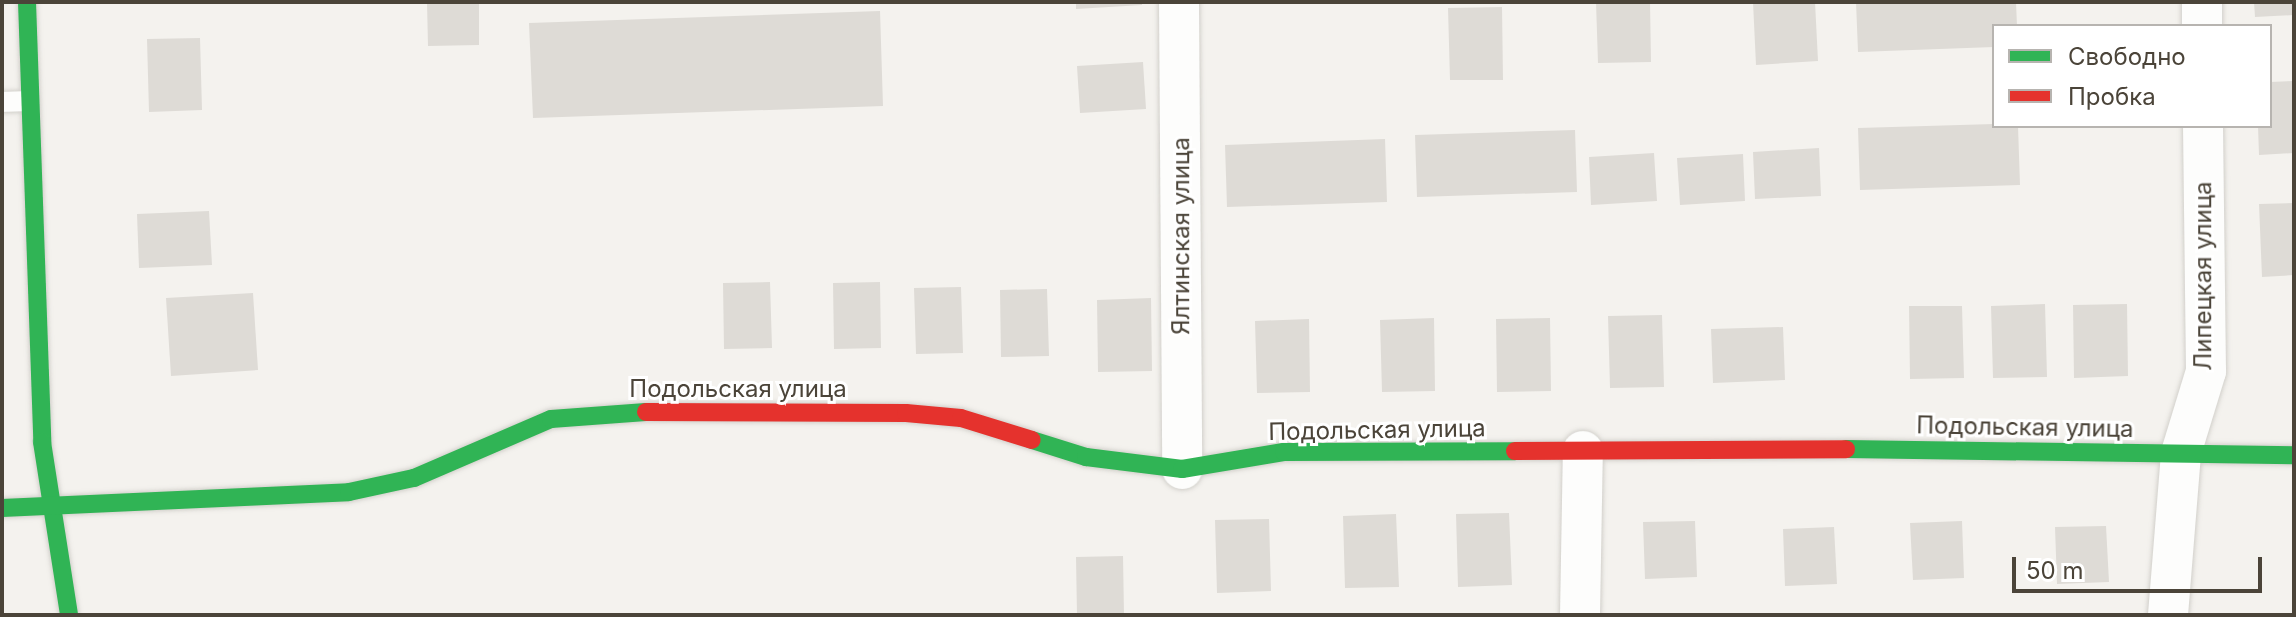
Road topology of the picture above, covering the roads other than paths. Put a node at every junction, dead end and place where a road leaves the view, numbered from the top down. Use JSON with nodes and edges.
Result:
{"nodes":[{"id":1,"x":27,"y":2,"type":"edge"},
{"id":2,"x":1179,"y":2,"type":"edge"},
{"id":3,"x":2202,"y":2,"type":"edge"},
{"id":4,"x":2202,"y":24,"type":"edge"},
{"id":5,"x":28,"y":101,"type":"junction"},
{"id":6,"x":2,"y":102,"type":"edge"},
{"id":7,"x":2203,"y":128,"type":"edge"},
{"id":8,"x":1583,"y":451,"type":"junction"},
{"id":9,"x":2181,"y":453,"type":"junction"},
{"id":10,"x":2294,"y":455,"type":"edge"},
{"id":11,"x":1182,"y":469,"type":"junction"},
{"id":12,"x":51,"y":506,"type":"junction"},
{"id":13,"x":2,"y":508,"type":"edge"},
{"id":14,"x":69,"y":615,"type":"edge"},
{"id":15,"x":1580,"y":615,"type":"edge"},
{"id":16,"x":2168,"y":615,"type":"edge"}],
"edges":[{"from":1,"to":5,"type":"street"},
{"from":2,"to":11,"type":"street","name":"Ялтинская улица"},
{"from":3,"to":4,"type":"street"},
{"from":5,"to":6,"type":"lane"},
{"from":5,"to":12,"type":"street"},
{"from":7,"to":9,"type":"street","name":"Липецкая улица"},
{"from":8,"to":9,"type":"street","name":"Подольская улица"},
{"from":8,"to":11,"type":"street","name":"Подольская улица"},
{"from":8,"to":15,"type":"street"},
{"from":9,"to":10,"type":"street","name":"Подольская улица"},
{"from":9,"to":16,"type":"street","name":"Липецкая улица"},
{"from":11,"to":12,"type":"street","name":"Подольская улица"},
{"from":12,"to":13,"type":"street","name":"Подольская улица"},
{"from":12,"to":14,"type":"street"}]}
